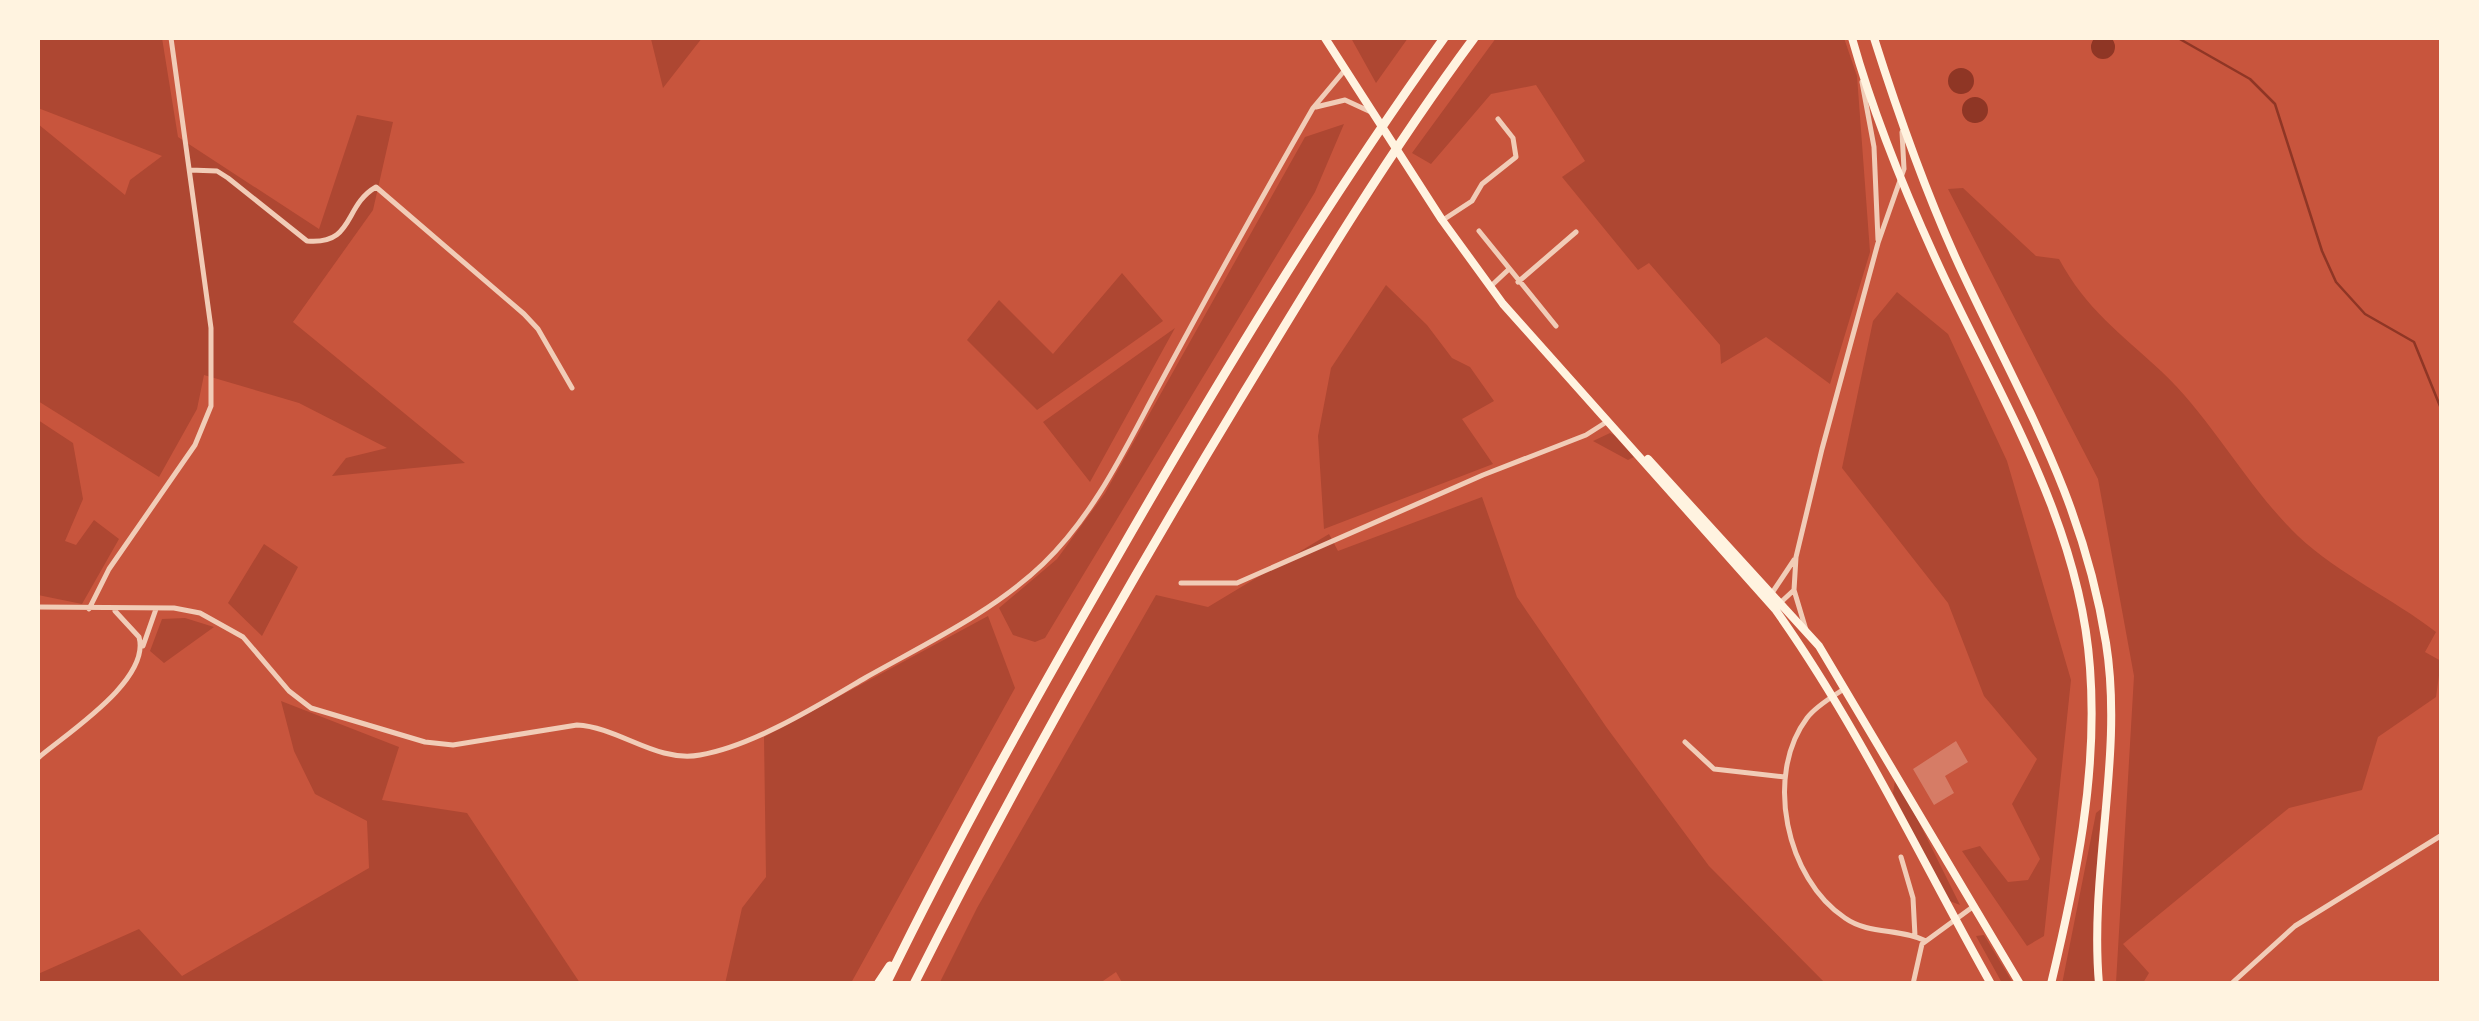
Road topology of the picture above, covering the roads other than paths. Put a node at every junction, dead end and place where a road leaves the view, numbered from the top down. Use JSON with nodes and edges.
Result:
{"nodes":[{"id":1,"x":171,"y":38,"type":"edge"},
{"id":2,"x":1326,"y":38,"type":"edge"},
{"id":3,"x":1444,"y":38,"type":"edge"},
{"id":4,"x":1474,"y":38,"type":"edge"},
{"id":5,"x":1852,"y":38,"type":"edge"},
{"id":6,"x":1874,"y":38,"type":"edge"},
{"id":7,"x":1857,"y":55,"type":"junction"},
{"id":8,"x":1346,"y":69,"type":"junction"},
{"id":9,"x":1313,"y":108,"type":"junction"},
{"id":10,"x":1374,"y":113,"type":"junction"},
{"id":11,"x":1498,"y":119,"type":"dead end"},
{"id":12,"x":1901,"y":124,"type":"junction"},
{"id":13,"x":190,"y":170,"type":"junction"},
{"id":14,"x":1902,"y":178,"type":"junction"},
{"id":15,"x":1442,"y":220,"type":"junction"},
{"id":16,"x":1480,"y":231,"type":"dead end"},
{"id":17,"x":1576,"y":232,"type":"dead end"},
{"id":18,"x":1878,"y":242,"type":"junction"},
{"id":19,"x":1507,"y":271,"type":"junction"},
{"id":20,"x":1518,"y":282,"type":"junction"},
{"id":21,"x":1490,"y":286,"type":"junction"},
{"id":22,"x":1556,"y":326,"type":"dead end"},
{"id":23,"x":572,"y":388,"type":"dead end"},
{"id":24,"x":1609,"y":420,"type":"junction"},
{"id":25,"x":1796,"y":557,"type":"junction"},
{"id":26,"x":1180,"y":583,"type":"dead end"},
{"id":27,"x":1794,"y":590,"type":"junction"},
{"id":28,"x":1770,"y":596,"type":"junction"},
{"id":29,"x":1779,"y":605,"type":"junction"},
{"id":30,"x":38,"y":607,"type":"edge"},
{"id":31,"x":156,"y":608,"type":"junction"},
{"id":32,"x":88,"y":609,"type":"junction"},
{"id":33,"x":114,"y":611,"type":"junction"},
{"id":34,"x":1806,"y":630,"type":"junction"},
{"id":35,"x":142,"y":648,"type":"junction"},
{"id":36,"x":1846,"y":688,"type":"junction"},
{"id":37,"x":1834,"y":696,"type":"junction"},
{"id":38,"x":1686,"y":742,"type":"dead end"},
{"id":39,"x":38,"y":758,"type":"edge"},
{"id":40,"x":1894,"y":767,"type":"junction"},
{"id":41,"x":1785,"y":777,"type":"junction"},
{"id":42,"x":1883,"y":782,"type":"junction"},
{"id":43,"x":2442,"y":835,"type":"edge"},
{"id":44,"x":1901,"y":857,"type":"dead end"},
{"id":45,"x":1974,"y":906,"type":"junction"},
{"id":46,"x":1955,"y":919,"type":"junction"},
{"id":47,"x":1915,"y":936,"type":"junction"},
{"id":48,"x":1926,"y":940,"type":"junction"},
{"id":49,"x":906,"y":943,"type":"junction"},
{"id":50,"x":878,"y":984,"type":"edge"},
{"id":51,"x":886,"y":984,"type":"edge"},
{"id":52,"x":914,"y":984,"type":"edge"},
{"id":53,"x":1913,"y":984,"type":"edge"},
{"id":54,"x":1991,"y":984,"type":"edge"},
{"id":55,"x":2020,"y":984,"type":"edge"},
{"id":56,"x":2050,"y":984,"type":"edge"},
{"id":57,"x":2099,"y":984,"type":"edge"},
{"id":58,"x":2231,"y":984,"type":"edge"}],
"edges":[{"from":1,"to":13,"type":"street"},
{"from":2,"to":8,"type":"main road"},
{"from":3,"to":49,"type":"highway"},
{"from":4,"to":52,"type":"highway"},
{"from":5,"to":7,"type":"main road"},
{"from":6,"to":12,"type":"main road"},
{"from":7,"to":14,"type":"main road"},
{"from":7,"to":18,"type":"street"},
{"from":8,"to":9,"type":"street"},
{"from":8,"to":10,"type":"main road"},
{"from":9,"to":10,"type":"street"},
{"from":9,"to":31,"type":"street"},
{"from":10,"to":15,"type":"main road"},
{"from":11,"to":15,"type":"street"},
{"from":12,"to":14,"type":"street"},
{"from":12,"to":57,"type":"main road"},
{"from":13,"to":23,"type":"street"},
{"from":13,"to":32,"type":"street"},
{"from":14,"to":18,"type":"street"},
{"from":14,"to":56,"type":"main road"},
{"from":15,"to":21,"type":"main road"},
{"from":16,"to":19,"type":"street"},
{"from":17,"to":20,"type":"street"},
{"from":18,"to":25,"type":"street"},
{"from":19,"to":20,"type":"street"},
{"from":19,"to":21,"type":"street"},
{"from":20,"to":22,"type":"street"},
{"from":21,"to":24,"type":"main road"},
{"from":24,"to":26,"type":"street"},
{"from":24,"to":28,"type":"main road"},
{"from":25,"to":27,"type":"street"},
{"from":25,"to":28,"type":"street"},
{"from":27,"to":29,"type":"street"},
{"from":27,"to":34,"type":"street"},
{"from":28,"to":29,"type":"main road"},
{"from":29,"to":34,"type":"main road"},
{"from":29,"to":37,"type":"main road"},
{"from":30,"to":32,"type":"street"},
{"from":31,"to":33,"type":"street"},
{"from":31,"to":35,"type":"street"},
{"from":32,"to":33,"type":"street"},
{"from":33,"to":35,"type":"street"},
{"from":34,"to":36,"type":"main road"},
{"from":35,"to":39,"type":"street"},
{"from":36,"to":37,"type":"street"},
{"from":36,"to":40,"type":"main road"},
{"from":37,"to":41,"type":"street"},
{"from":37,"to":42,"type":"main road"},
{"from":38,"to":41,"type":"street"},
{"from":40,"to":42,"type":"main road"},
{"from":40,"to":45,"type":"main road"},
{"from":41,"to":47,"type":"street"},
{"from":42,"to":46,"type":"main road"},
{"from":43,"to":58,"type":"street"},
{"from":44,"to":47,"type":"street"},
{"from":45,"to":46,"type":"street"},
{"from":45,"to":55,"type":"main road"},
{"from":46,"to":48,"type":"street"},
{"from":46,"to":54,"type":"main road"},
{"from":47,"to":48,"type":"street"},
{"from":48,"to":53,"type":"street"},
{"from":49,"to":50,"type":"highway"},
{"from":49,"to":51,"type":"highway"}]}
